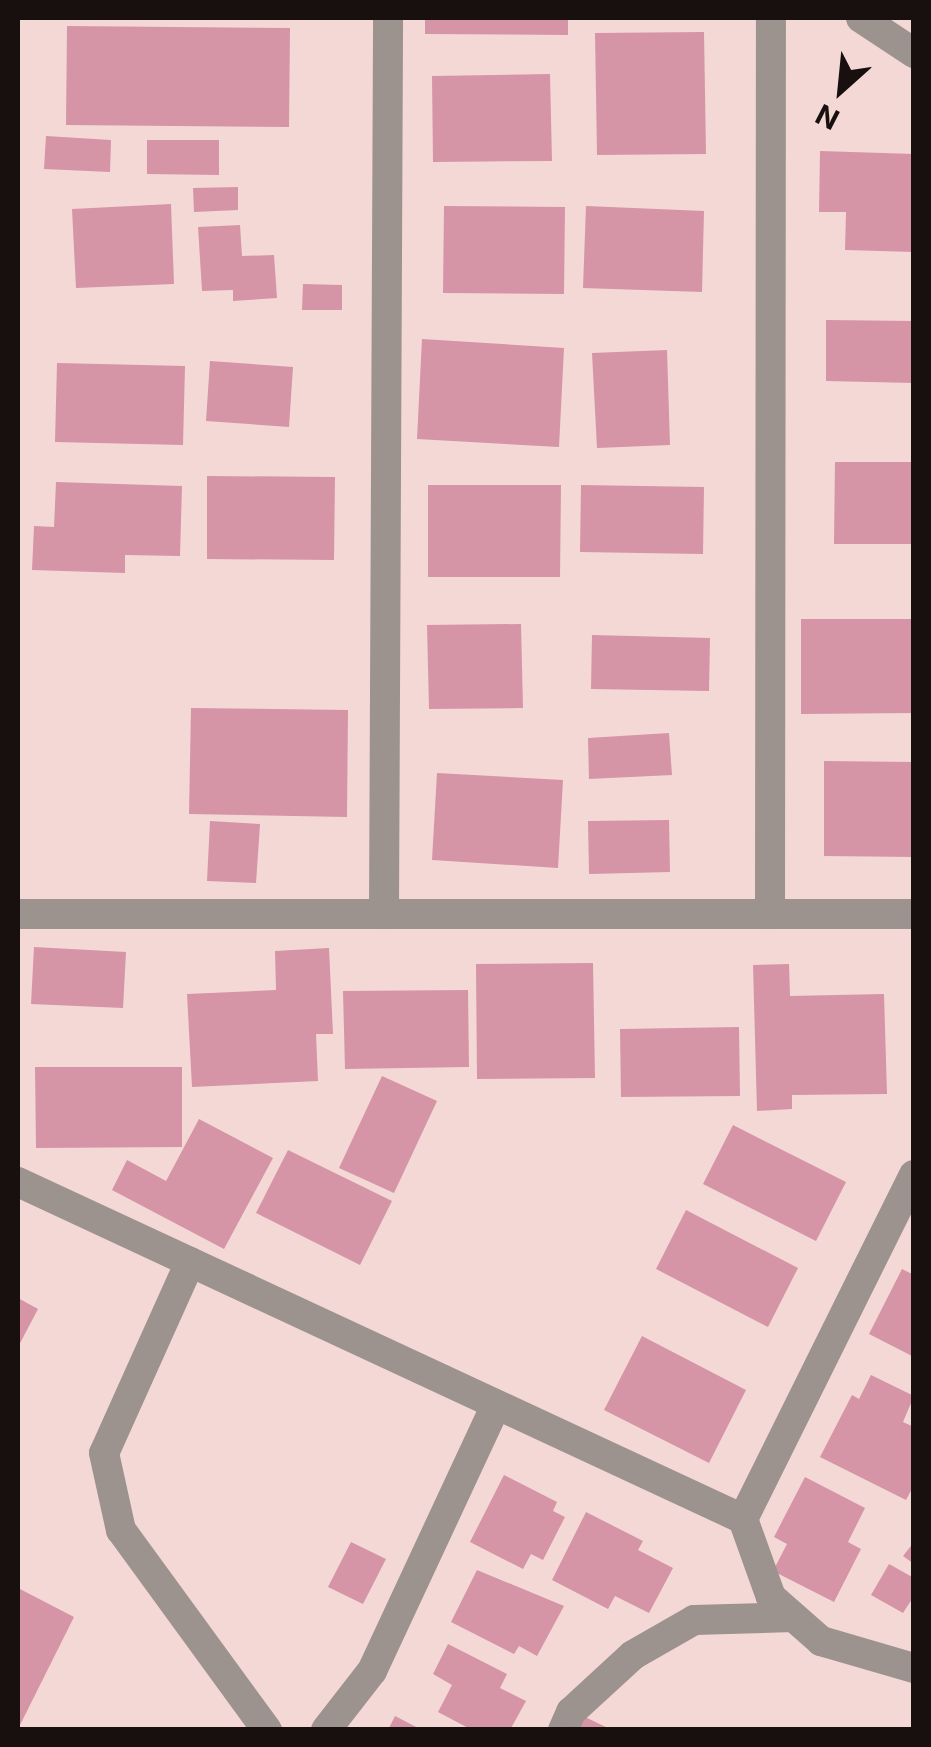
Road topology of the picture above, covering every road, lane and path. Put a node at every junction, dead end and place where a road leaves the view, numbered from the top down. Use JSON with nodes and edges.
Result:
{"nodes":[{"id":1,"x":388,"y":18,"type":"edge"},
{"id":2,"x":771,"y":18,"type":"edge"},
{"id":3,"x":861,"y":18,"type":"edge"},
{"id":4,"x":914,"y":52,"type":"edge"},
{"id":5,"x":18,"y":914,"type":"edge"},
{"id":6,"x":384,"y":914,"type":"junction"},
{"id":7,"x":770,"y":914,"type":"junction"},
{"id":8,"x":914,"y":914,"type":"edge"},
{"id":9,"x":914,"y":1175,"type":"edge"},
{"id":10,"x":18,"y":1182,"type":"edge"},
{"id":11,"x":190,"y":1262,"type":"junction"},
{"id":12,"x":496,"y":1405,"type":"junction"},
{"id":13,"x":742,"y":1519,"type":"junction"},
{"id":14,"x":793,"y":1617,"type":"junction"},
{"id":15,"x":914,"y":1668,"type":"edge"},
{"id":16,"x":267,"y":1730,"type":"edge"},
{"id":17,"x":326,"y":1730,"type":"edge"},
{"id":18,"x":563,"y":1730,"type":"edge"}],
"edges":[{"from":1,"to":6,"type":"street"},
{"from":2,"to":7,"type":"street"},
{"from":3,"to":4,"type":"street"},
{"from":5,"to":6,"type":"street"},
{"from":6,"to":7,"type":"street"},
{"from":7,"to":8,"type":"street"},
{"from":9,"to":13,"type":"street"},
{"from":10,"to":11,"type":"street"},
{"from":11,"to":12,"type":"street"},
{"from":11,"to":16,"type":"street"},
{"from":12,"to":13,"type":"street"},
{"from":12,"to":17,"type":"street"},
{"from":13,"to":14,"type":"street"},
{"from":14,"to":15,"type":"street"},
{"from":14,"to":18,"type":"street"}]}
